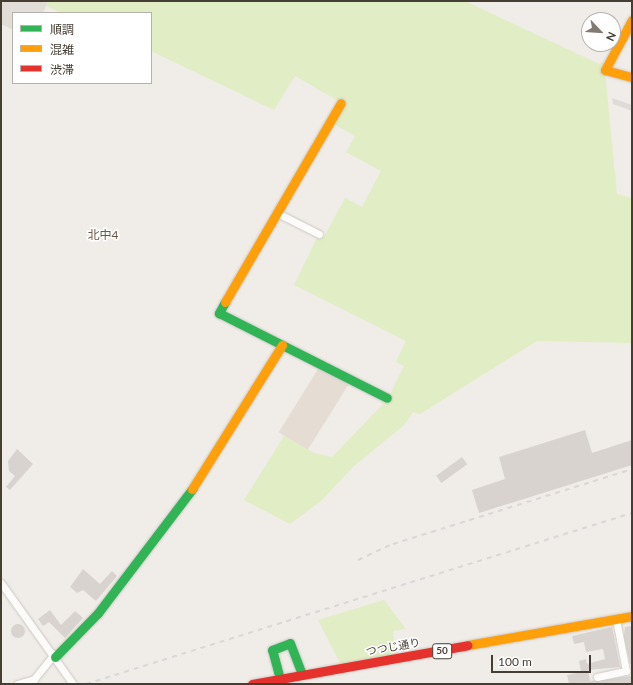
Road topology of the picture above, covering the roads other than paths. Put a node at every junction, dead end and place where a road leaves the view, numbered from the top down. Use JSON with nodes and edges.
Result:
{"nodes":[{"id":1,"x":632,"y":20,"type":"edge"},
{"id":2,"x":632,"y":77,"type":"edge"},
{"id":3,"x":341,"y":103,"type":"dead end"},
{"id":4,"x":277,"y":213,"type":"junction"},
{"id":5,"x":318,"y":234,"type":"dead end"},
{"id":6,"x":282,"y":345,"type":"junction"},
{"id":7,"x":387,"y":398,"type":"dead end"},
{"id":8,"x":1,"y":583,"type":"edge"},
{"id":9,"x":632,"y":616,"type":"edge"},
{"id":10,"x":616,"y":619,"type":"junction"},
{"id":11,"x":54,"y":656,"type":"junction"},
{"id":12,"x":302,"y":675,"type":"junction"},
{"id":13,"x":597,"y":676,"type":"dead end"},
{"id":14,"x":280,"y":679,"type":"junction"},
{"id":15,"x":291,"y":681,"type":"edge"},
{"id":16,"x":17,"y":684,"type":"edge"},
{"id":17,"x":73,"y":684,"type":"edge"},
{"id":18,"x":252,"y":684,"type":"edge"}],
"edges":[{"from":1,"to":2,"type":"street"},
{"from":3,"to":4,"type":"street"},
{"from":4,"to":5,"type":"street"},
{"from":4,"to":6,"type":"street"},
{"from":6,"to":7,"type":"street"},
{"from":6,"to":11,"type":"street"},
{"from":8,"to":11,"type":"street"},
{"from":9,"to":10,"type":"street","name":"つつじ通り","number":"50"},
{"from":10,"to":12,"type":"street","name":"つつじ通り","number":"50"},
{"from":10,"to":13,"type":"street"},
{"from":11,"to":16,"type":"street"},
{"from":11,"to":17,"type":"street"},
{"from":12,"to":14,"type":"street"},
{"from":12,"to":15,"type":"street","name":"つつじ通り","number":"50"},
{"from":14,"to":15,"type":"street","name":"つつじ通り","number":"50"},
{"from":14,"to":18,"type":"street","name":"つつじ通り","number":"50"}]}
